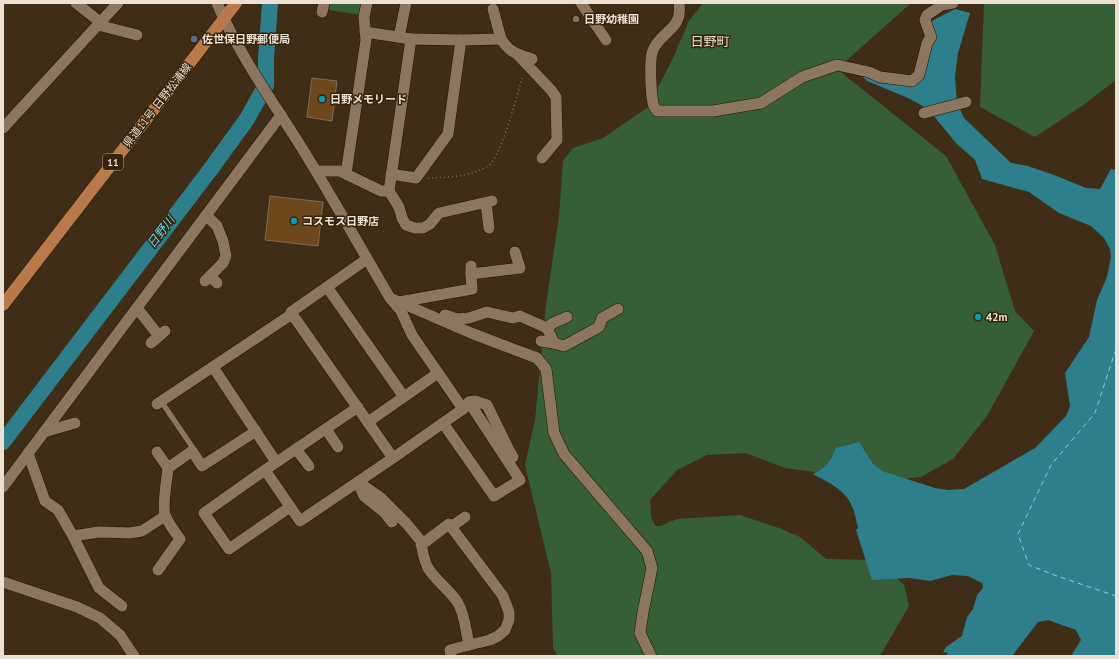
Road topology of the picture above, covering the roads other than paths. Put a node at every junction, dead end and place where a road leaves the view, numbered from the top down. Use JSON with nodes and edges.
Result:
{"nodes":[{"id":1,"x":76,"y":3,"type":"edge"},
{"id":2,"x":118,"y":3,"type":"edge"},
{"id":3,"x":217,"y":3,"type":"edge"},
{"id":4,"x":236,"y":3,"type":"edge"},
{"id":5,"x":367,"y":3,"type":"edge"},
{"id":6,"x":406,"y":3,"type":"edge"},
{"id":7,"x":581,"y":3,"type":"edge"},
{"id":8,"x":679,"y":3,"type":"edge"},
{"id":9,"x":953,"y":3,"type":"edge"},
{"id":10,"x":493,"y":9,"type":"dead end"},
{"id":11,"x":224,"y":19,"type":"junction"},
{"id":12,"x":99,"y":23,"type":"junction"},
{"id":13,"x":365,"y":32,"type":"junction"},
{"id":14,"x":137,"y":35,"type":"dead end"},
{"id":15,"x":398,"y":37,"type":"junction"},
{"id":16,"x":411,"y":39,"type":"junction"},
{"id":17,"x":460,"y":40,"type":"junction"},
{"id":18,"x":501,"y":40,"type":"junction"},
{"id":19,"x":606,"y":40,"type":"dead end"},
{"id":20,"x":966,"y":102,"type":"dead end"},
{"id":21,"x":278,"y":110,"type":"junction"},
{"id":22,"x":924,"y":112,"type":"dead end"},
{"id":23,"x":3,"y":128,"type":"edge"},
{"id":24,"x":544,"y":150,"type":"dead end"},
{"id":25,"x":316,"y":171,"type":"junction"},
{"id":26,"x":346,"y":174,"type":"junction"},
{"id":27,"x":391,"y":174,"type":"junction"},
{"id":28,"x":389,"y":191,"type":"junction"},
{"id":29,"x":206,"y":215,"type":"junction"},
{"id":30,"x":489,"y":228,"type":"dead end"},
{"id":31,"x":515,"y":252,"type":"dead end"},
{"id":32,"x":367,"y":259,"type":"junction"},
{"id":33,"x":210,"y":280,"type":"dead end"},
{"id":34,"x":327,"y":287,"type":"junction"},
{"id":35,"x":394,"y":300,"type":"junction"},
{"id":36,"x":3,"y":305,"type":"edge"},
{"id":37,"x":138,"y":308,"type":"junction"},
{"id":38,"x":618,"y":309,"type":"dead end"},
{"id":39,"x":292,"y":314,"type":"junction"},
{"id":40,"x":567,"y":317,"type":"dead end"},
{"id":41,"x":436,"y":318,"type":"junction"},
{"id":42,"x":547,"y":328,"type":"junction"},
{"id":43,"x":158,"y":337,"type":"dead end"},
{"id":44,"x":541,"y":341,"type":"dead end"},
{"id":45,"x":554,"y":343,"type":"junction"},
{"id":46,"x":213,"y":367,"type":"junction"},
{"id":47,"x":438,"y":373,"type":"junction"},
{"id":48,"x":404,"y":397,"type":"junction"},
{"id":49,"x":159,"y":403,"type":"joint"},
{"id":50,"x":466,"y":406,"type":"junction"},
{"id":51,"x":358,"y":408,"type":"junction"},
{"id":52,"x":368,"y":422,"type":"junction"},
{"id":53,"x":75,"y":423,"type":"dead end"},
{"id":54,"x":443,"y":423,"type":"junction"},
{"id":55,"x":326,"y":429,"type":"junction"},
{"id":56,"x":256,"y":431,"type":"junction"},
{"id":57,"x":44,"y":432,"type":"junction"},
{"id":58,"x":338,"y":447,"type":"dead end"},
{"id":59,"x":296,"y":449,"type":"junction"},
{"id":60,"x":192,"y":451,"type":"junction"},
{"id":61,"x":158,"y":452,"type":"dead end"},
{"id":62,"x":28,"y":453,"type":"junction"},
{"id":63,"x":393,"y":458,"type":"junction"},
{"id":64,"x":276,"y":462,"type":"junction"},
{"id":65,"x":309,"y":466,"type":"dead end"},
{"id":66,"x":168,"y":468,"type":"junction"},
{"id":67,"x":265,"y":470,"type":"junction"},
{"id":68,"x":358,"y":482,"type":"junction"},
{"id":69,"x":3,"y":487,"type":"edge"},
{"id":70,"x":290,"y":507,"type":"junction"},
{"id":71,"x":165,"y":516,"type":"junction"},
{"id":72,"x":465,"y":517,"type":"dead end"},
{"id":73,"x":392,"y":522,"type":"dead end"},
{"id":74,"x":451,"y":527,"type":"junction"},
{"id":75,"x":73,"y":536,"type":"junction"},
{"id":76,"x":421,"y":545,"type":"junction"},
{"id":77,"x":158,"y":570,"type":"dead end"},
{"id":78,"x":3,"y":582,"type":"edge"},
{"id":79,"x":122,"y":606,"type":"dead end"},
{"id":80,"x":469,"y":645,"type":"junction"},
{"id":81,"x":134,"y":656,"type":"edge"},
{"id":82,"x":451,"y":656,"type":"edge"},
{"id":83,"x":651,"y":656,"type":"edge"}],
"edges":[{"from":1,"to":12,"type":"street"},
{"from":2,"to":12,"type":"street"},
{"from":3,"to":11,"type":"street"},
{"from":4,"to":11,"type":"main road","number":"11"},
{"from":5,"to":13,"type":"street"},
{"from":6,"to":15,"type":"street"},
{"from":7,"to":19,"type":"street"},
{"from":8,"to":9,"type":"street"},
{"from":10,"to":18,"type":"street"},
{"from":11,"to":21,"type":"street"},
{"from":11,"to":36,"type":"main road","name":"県道11号 日野松浦線","number":"11"},
{"from":12,"to":14,"type":"street"},
{"from":12,"to":23,"type":"street"},
{"from":13,"to":15,"type":"street"},
{"from":13,"to":26,"type":"street"},
{"from":15,"to":16,"type":"street"},
{"from":16,"to":17,"type":"street"},
{"from":16,"to":27,"type":"street"},
{"from":17,"to":18,"type":"street"},
{"from":17,"to":27,"type":"street"},
{"from":18,"to":24,"type":"street"},
{"from":20,"to":22,"type":"street"},
{"from":21,"to":25,"type":"street"},
{"from":21,"to":29,"type":"street"},
{"from":25,"to":26,"type":"street"},
{"from":25,"to":32,"type":"street"},
{"from":26,"to":28,"type":"street"},
{"from":27,"to":28,"type":"street"},
{"from":28,"to":30,"type":"street"},
{"from":29,"to":33,"type":"street"},
{"from":29,"to":37,"type":"street"},
{"from":31,"to":35,"type":"street"},
{"from":32,"to":34,"type":"street"},
{"from":32,"to":35,"type":"street"},
{"from":34,"to":39,"type":"street"},
{"from":34,"to":48,"type":"street"},
{"from":35,"to":41,"type":"street"},
{"from":35,"to":47,"type":"street"},
{"from":37,"to":43,"type":"street"},
{"from":37,"to":57,"type":"street"},
{"from":38,"to":45,"type":"street"},
{"from":39,"to":46,"type":"street"},
{"from":39,"to":51,"type":"street"},
{"from":40,"to":42,"type":"street"},
{"from":41,"to":42,"type":"street"},
{"from":41,"to":83,"type":"street"},
{"from":42,"to":45,"type":"street"},
{"from":44,"to":45,"type":"street"},
{"from":46,"to":49,"type":"street"},
{"from":46,"to":56,"type":"street"},
{"from":47,"to":48,"type":"street"},
{"from":47,"to":50,"type":"street"},
{"from":48,"to":52,"type":"street"},
{"from":49,"to":60,"type":"lane"},
{"from":50,"to":54,"type":"street"},
{"from":50,"to":54,"type":"street"},
{"from":51,"to":52,"type":"street"},
{"from":51,"to":55,"type":"street"},
{"from":52,"to":63,"type":"street"},
{"from":53,"to":57,"type":"street"},
{"from":54,"to":63,"type":"street"},
{"from":55,"to":58,"type":"street"},
{"from":55,"to":59,"type":"street"},
{"from":56,"to":60,"type":"street"},
{"from":56,"to":64,"type":"street"},
{"from":57,"to":62,"type":"street"},
{"from":59,"to":64,"type":"street"},
{"from":59,"to":65,"type":"street"},
{"from":60,"to":66,"type":"street"},
{"from":61,"to":66,"type":"street"},
{"from":62,"to":69,"type":"street"},
{"from":62,"to":75,"type":"street"},
{"from":63,"to":68,"type":"street"},
{"from":64,"to":67,"type":"street"},
{"from":66,"to":71,"type":"street"},
{"from":67,"to":70,"type":"street"},
{"from":67,"to":70,"type":"street"},
{"from":68,"to":70,"type":"street"},
{"from":68,"to":73,"type":"street"},
{"from":68,"to":76,"type":"street"},
{"from":71,"to":75,"type":"street"},
{"from":71,"to":77,"type":"street"},
{"from":72,"to":74,"type":"street"},
{"from":74,"to":76,"type":"street"},
{"from":74,"to":80,"type":"street"},
{"from":75,"to":79,"type":"street"},
{"from":76,"to":80,"type":"street"},
{"from":78,"to":81,"type":"street"},
{"from":80,"to":82,"type":"street"}]}
